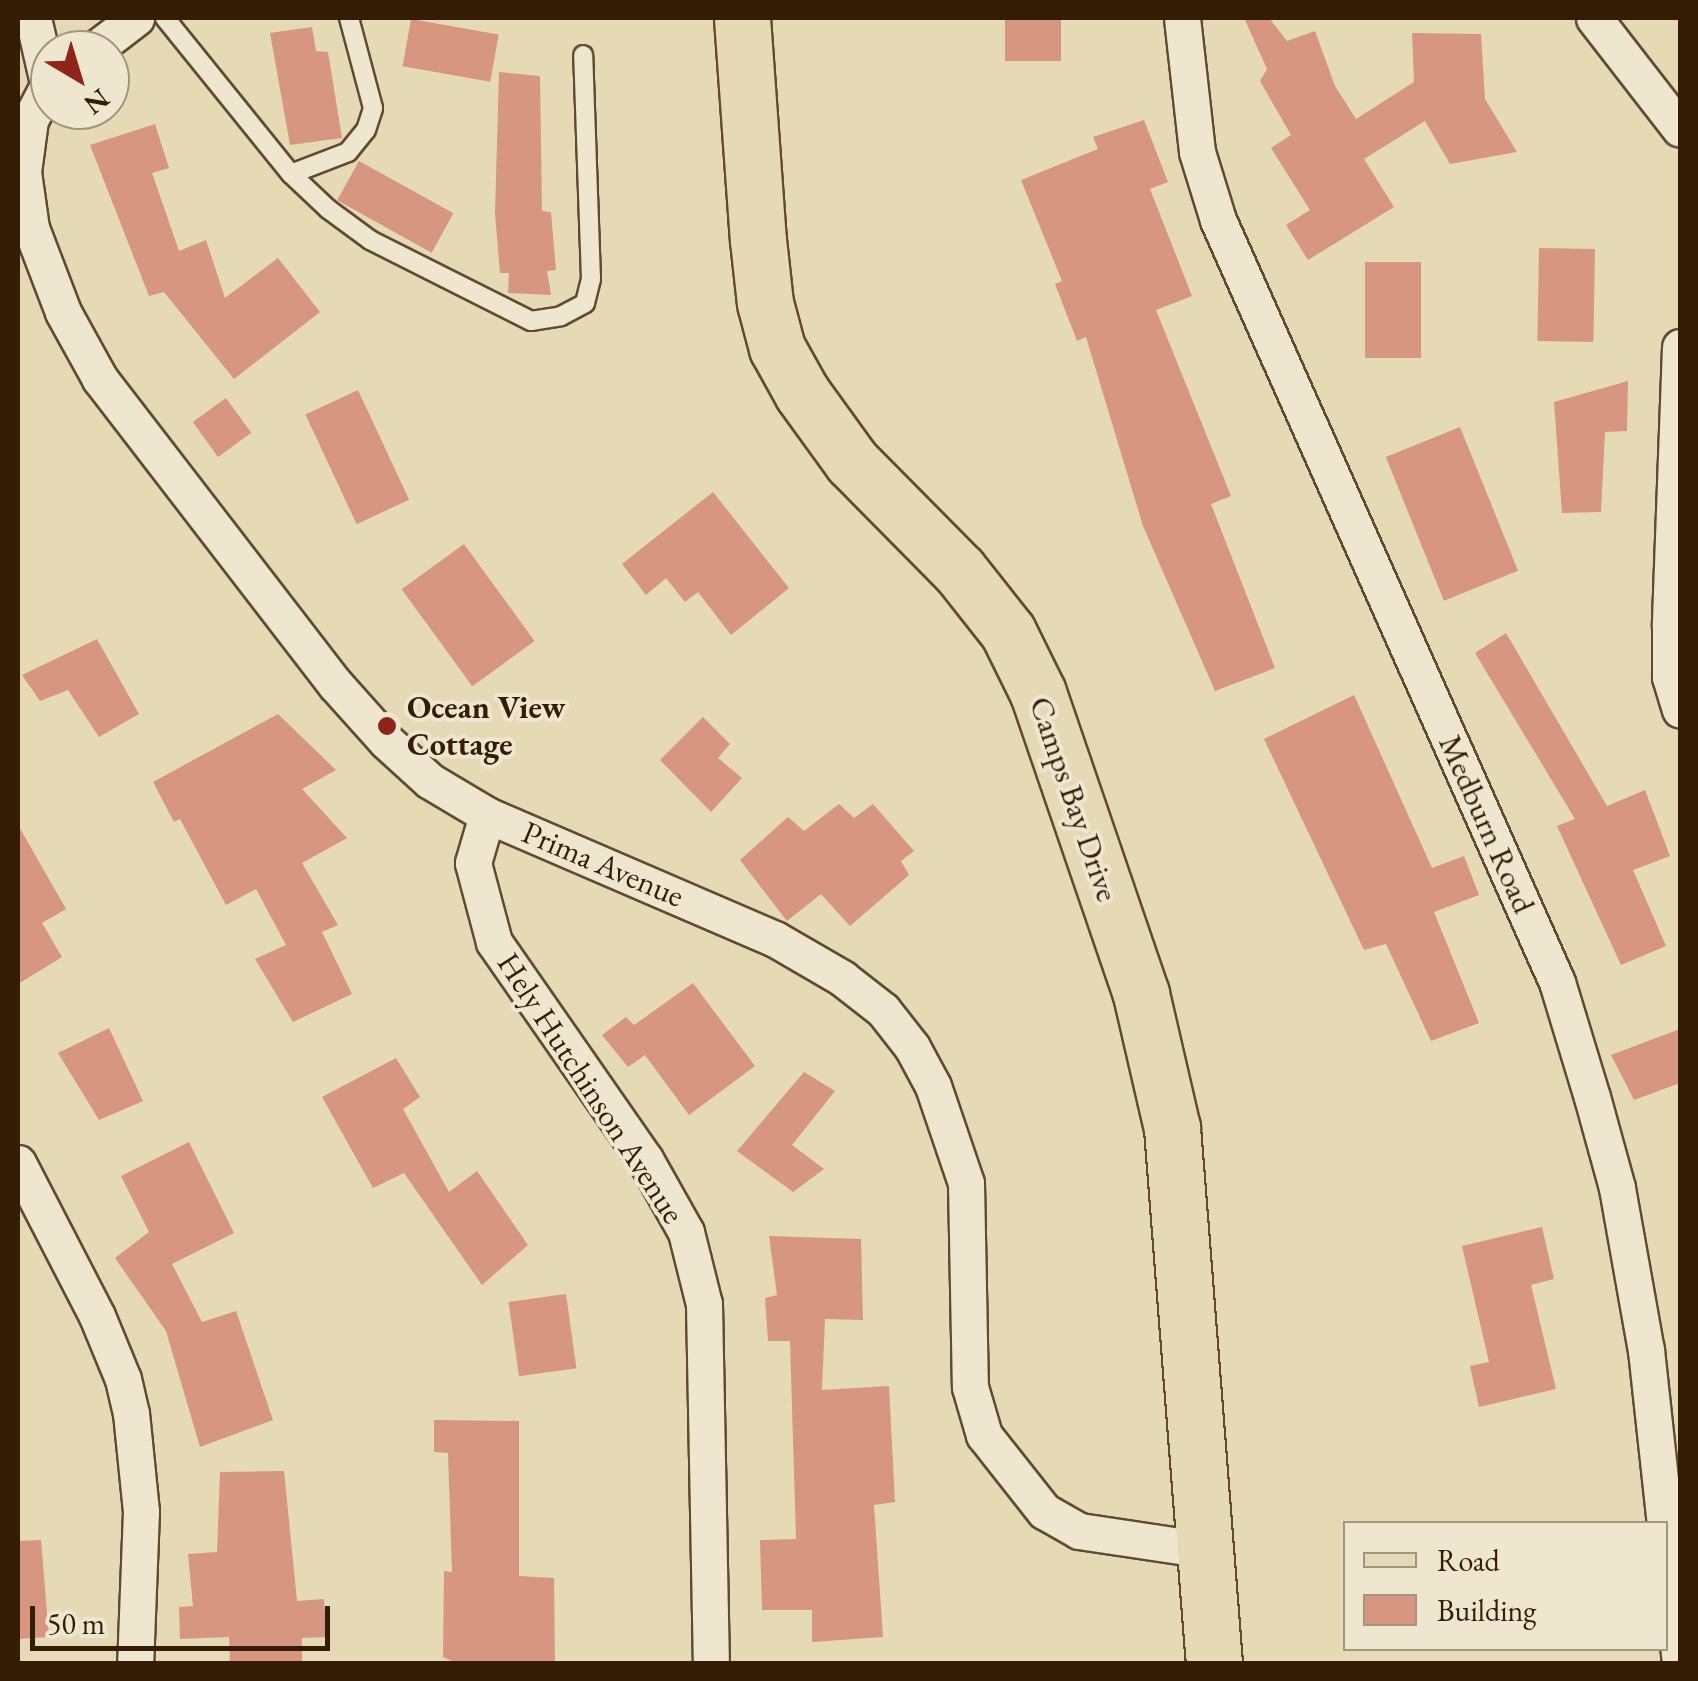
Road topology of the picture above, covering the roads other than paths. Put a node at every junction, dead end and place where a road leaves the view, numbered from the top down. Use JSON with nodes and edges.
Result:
{"nodes":[{"id":1,"x":165,"y":18,"type":"edge"},
{"id":2,"x":349,"y":18,"type":"edge"},
{"id":3,"x":742,"y":18,"type":"edge"},
{"id":4,"x":1182,"y":18,"type":"edge"},
{"id":5,"x":1594,"y":18,"type":"edge"},
{"id":6,"x":583,"y":55,"type":"dead end"},
{"id":7,"x":30,"y":120,"type":"edge"},
{"id":8,"x":1680,"y":130,"type":"edge"},
{"id":9,"x":291,"y":174,"type":"junction"},
{"id":10,"x":1680,"y":347,"type":"edge"},
{"id":11,"x":1680,"y":709,"type":"edge"},
{"id":12,"x":487,"y":816,"type":"junction"},
{"id":13,"x":18,"y":1163,"type":"edge"},
{"id":14,"x":1665,"y":1521,"type":"edge"},
{"id":15,"x":1206,"y":1550,"type":"junction"},
{"id":16,"x":1668,"y":1553,"type":"edge"},
{"id":17,"x":135,"y":1664,"type":"edge"},
{"id":18,"x":710,"y":1664,"type":"edge"},
{"id":19,"x":1214,"y":1664,"type":"edge"},
{"id":20,"x":1680,"y":1664,"type":"edge"}],
"edges":[{"from":1,"to":9,"type":"lane"},
{"from":2,"to":9,"type":"lane"},
{"from":3,"to":15,"type":"main road","name":"Camps Bay Drive"},
{"from":4,"to":14,"type":"street","name":"Medburn Road"},
{"from":5,"to":8,"type":"street"},
{"from":6,"to":9,"type":"lane"},
{"from":7,"to":12,"type":"street","name":"Prima Avenue"},
{"from":10,"to":11,"type":"street"},
{"from":12,"to":15,"type":"street","name":"Prima Avenue"},
{"from":12,"to":18,"type":"street","name":"Hely Hutchinson Avenue"},
{"from":13,"to":17,"type":"street"},
{"from":15,"to":19,"type":"main road","name":"Camps Bay Drive"},
{"from":16,"to":20,"type":"street","name":"Medburn Road"}]}
